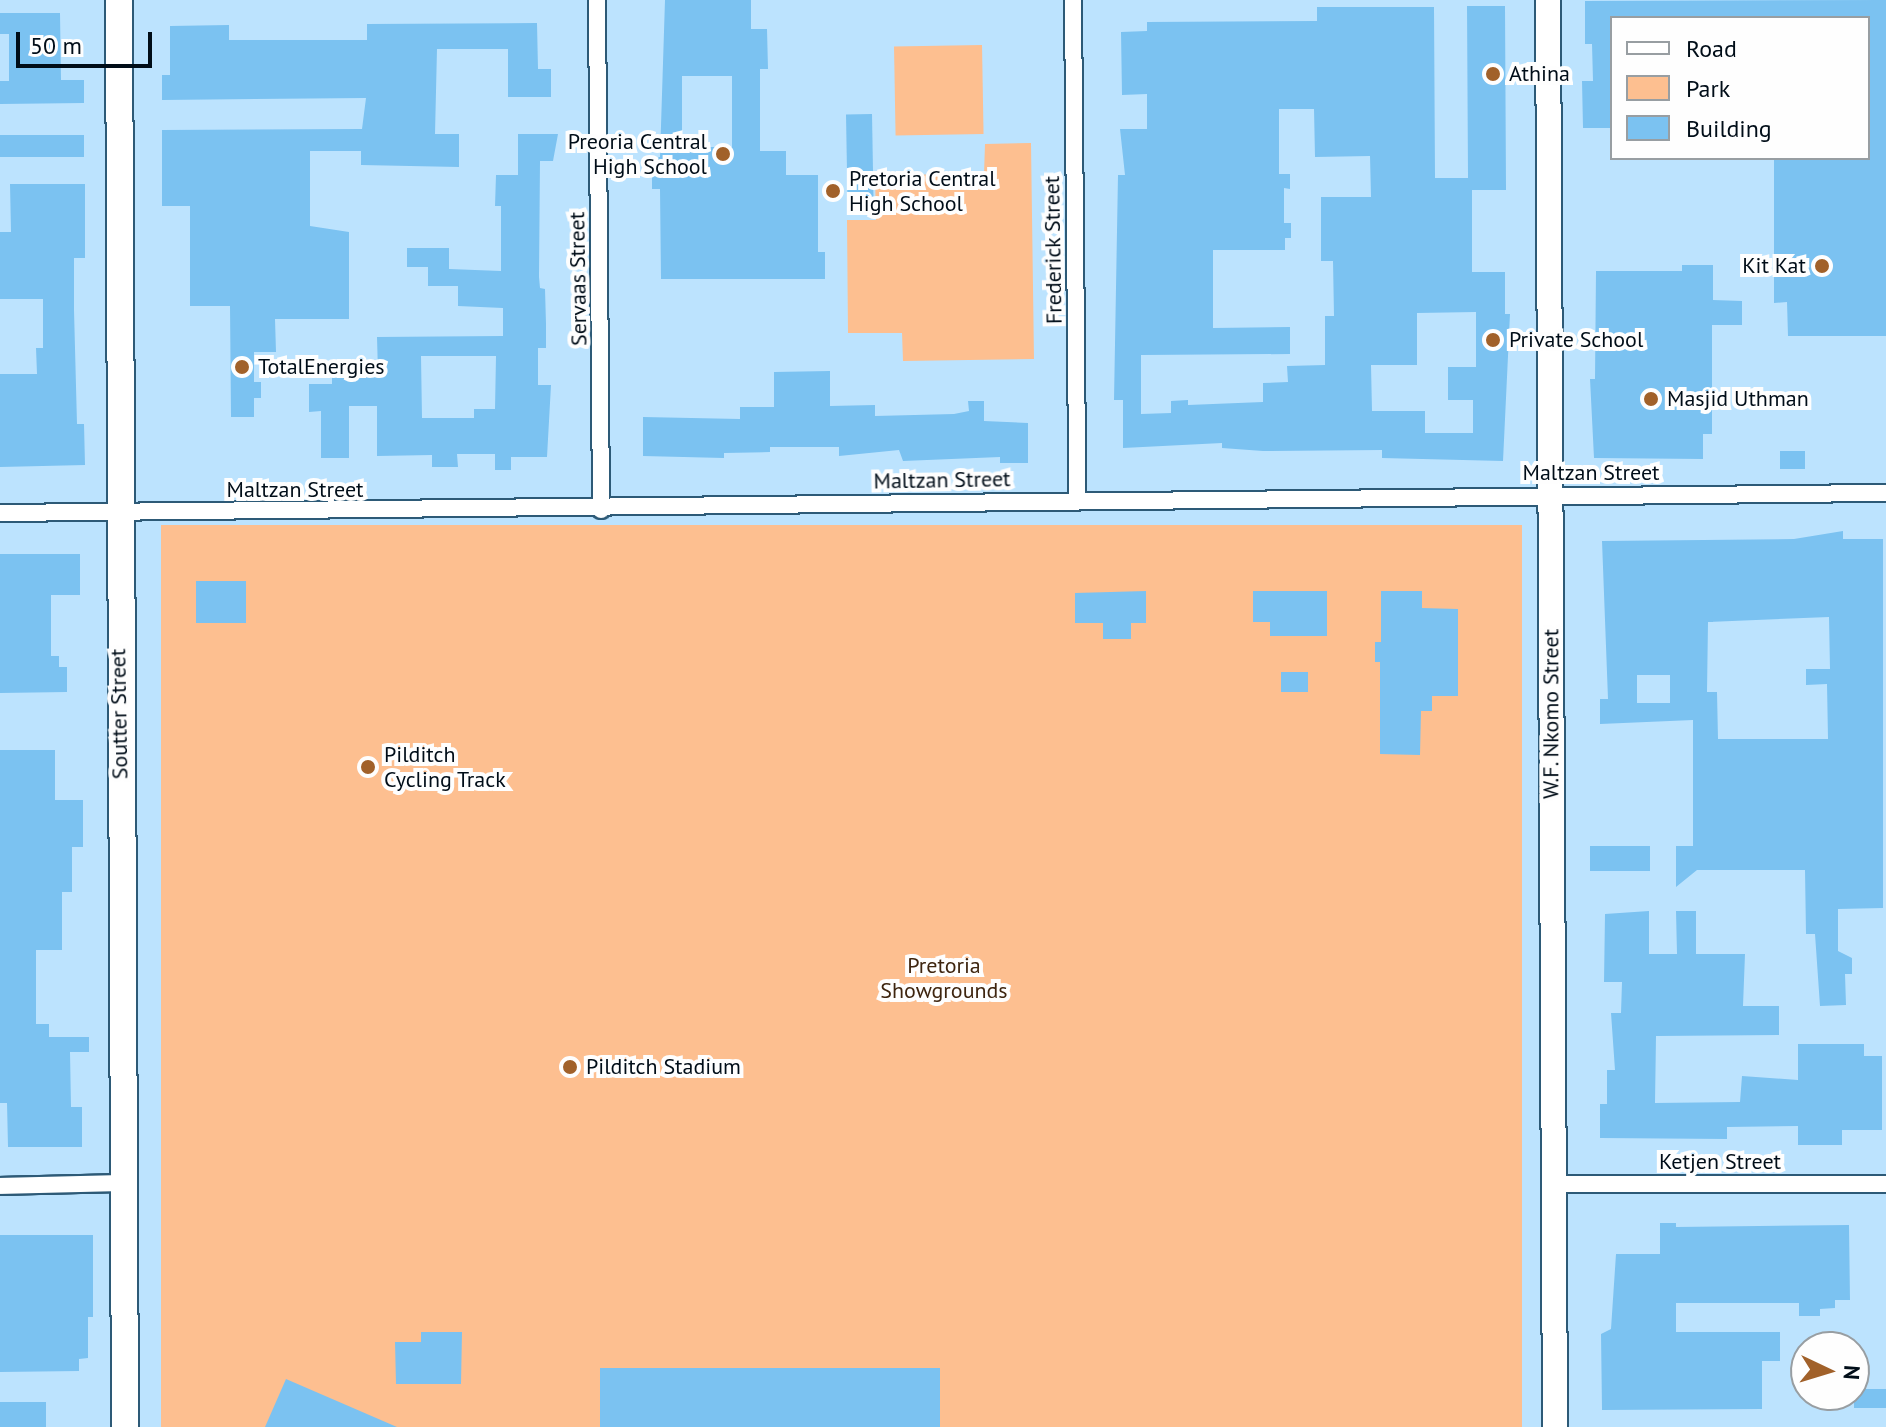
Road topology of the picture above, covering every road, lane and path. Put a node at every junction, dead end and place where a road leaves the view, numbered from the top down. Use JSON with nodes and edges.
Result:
{"nodes":[{"id":1,"x":119,"y":0,"type":"edge"},
{"id":2,"x":597,"y":0,"type":"edge"},
{"id":3,"x":1073,"y":0,"type":"edge"},
{"id":4,"x":1548,"y":0,"type":"edge"},
{"id":5,"x":1886,"y":493,"type":"edge"},
{"id":6,"x":1550,"y":496,"type":"junction"},
{"id":7,"x":1077,"y":499,"type":"junction"},
{"id":8,"x":601,"y":510,"type":"junction"},
{"id":9,"x":0,"y":513,"type":"edge"},
{"id":10,"x":117,"y":514,"type":"junction"},
{"id":11,"x":124,"y":1183,"type":"junction"},
{"id":12,"x":1554,"y":1184,"type":"junction"},
{"id":13,"x":1886,"y":1184,"type":"edge"},
{"id":14,"x":0,"y":1186,"type":"edge"},
{"id":15,"x":125,"y":1427,"type":"edge"},
{"id":16,"x":1555,"y":1427,"type":"edge"}],
"edges":[{"from":1,"to":10,"type":"main road","name":"Soutter Street"},
{"from":2,"to":8,"type":"street","name":"Servaas Street"},
{"from":3,"to":7,"type":"street","name":"Frederick Street"},
{"from":4,"to":6,"type":"main road","name":"W.F. Nkomo Street"},
{"from":5,"to":6,"type":"street","name":"Maltzan Street"},
{"from":6,"to":7,"type":"street","name":"Maltzan Street"},
{"from":6,"to":12,"type":"main road","name":"W.F. Nkomo Street"},
{"from":7,"to":8,"type":"street","name":"Maltzan Street"},
{"from":8,"to":10,"type":"street","name":"Maltzan Street"},
{"from":9,"to":10,"type":"street","name":"Maltzan Street"},
{"from":10,"to":11,"type":"main road","name":"Soutter Street"},
{"from":11,"to":14,"type":"street"},
{"from":11,"to":15,"type":"main road","name":"Soutter Street"},
{"from":12,"to":13,"type":"street","name":"Ketjen Street"},
{"from":12,"to":16,"type":"main road","name":"W.F. Nkomo Street"}]}
